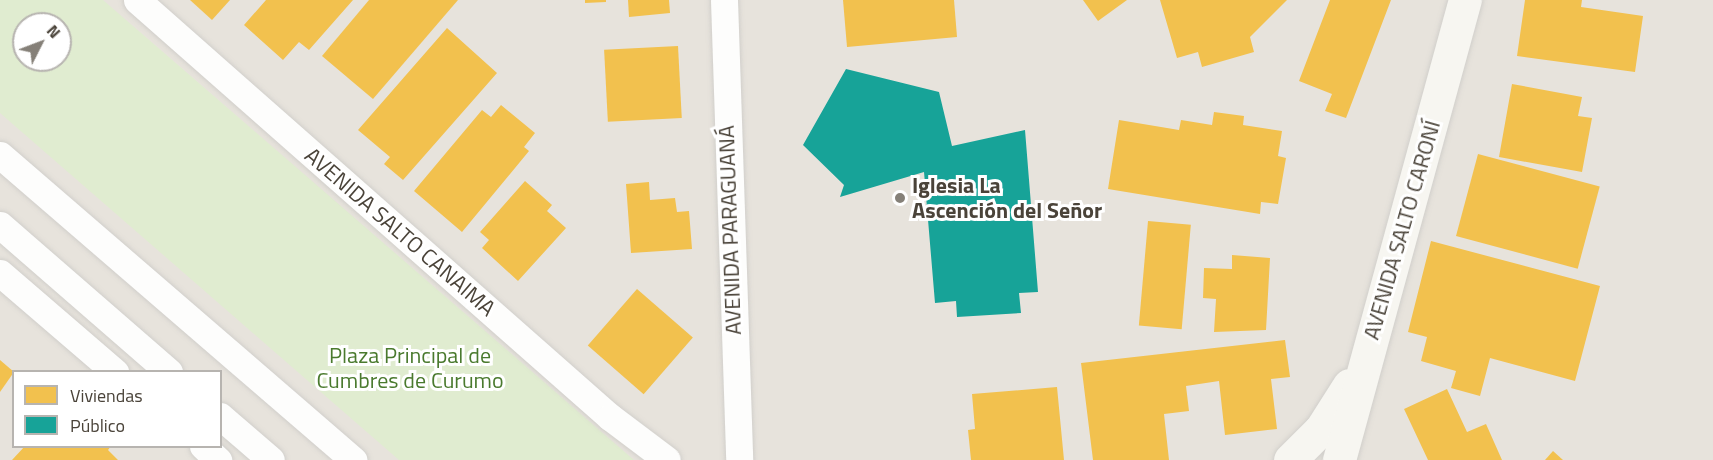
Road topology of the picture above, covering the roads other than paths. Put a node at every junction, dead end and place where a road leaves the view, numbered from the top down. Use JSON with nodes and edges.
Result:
{"nodes":[{"id":1,"x":136,"y":0,"type":"edge"},
{"id":2,"x":724,"y":0,"type":"edge"},
{"id":3,"x":1465,"y":0,"type":"edge"},
{"id":4,"x":0,"y":155,"type":"edge"},
{"id":5,"x":0,"y":225,"type":"edge"},
{"id":6,"x":0,"y":273,"type":"edge"},
{"id":7,"x":1363,"y":363,"type":"junction"},
{"id":8,"x":113,"y":370,"type":"edge"},
{"id":9,"x":167,"y":370,"type":"edge"},
{"id":10,"x":222,"y":418,"type":"edge"},
{"id":11,"x":204,"y":448,"type":"edge"},
{"id":12,"x":218,"y":460,"type":"edge"},
{"id":13,"x":271,"y":460,"type":"edge"},
{"id":14,"x":352,"y":460,"type":"edge"},
{"id":15,"x":667,"y":460,"type":"edge"},
{"id":16,"x":739,"y":460,"type":"edge"},
{"id":17,"x":1290,"y":460,"type":"edge"},
{"id":18,"x":1339,"y":460,"type":"edge"}],
"edges":[{"from":1,"to":15,"type":"street","name":"AVENIDA SALTO CANAIMA"},
{"from":2,"to":16,"type":"street","name":"AVENIDA PARAGUANÁ"},
{"from":3,"to":7,"type":"main road","name":"AVENIDA SALTO CARONÍ"},
{"from":4,"to":14,"type":"street"},
{"from":5,"to":9,"type":"street"},
{"from":6,"to":8,"type":"street"},
{"from":7,"to":17,"type":"main road"},
{"from":7,"to":18,"type":"main road","name":"AVENIDA SALTO CARONÍ"},
{"from":10,"to":13,"type":"street"},
{"from":11,"to":12,"type":"street"}]}
